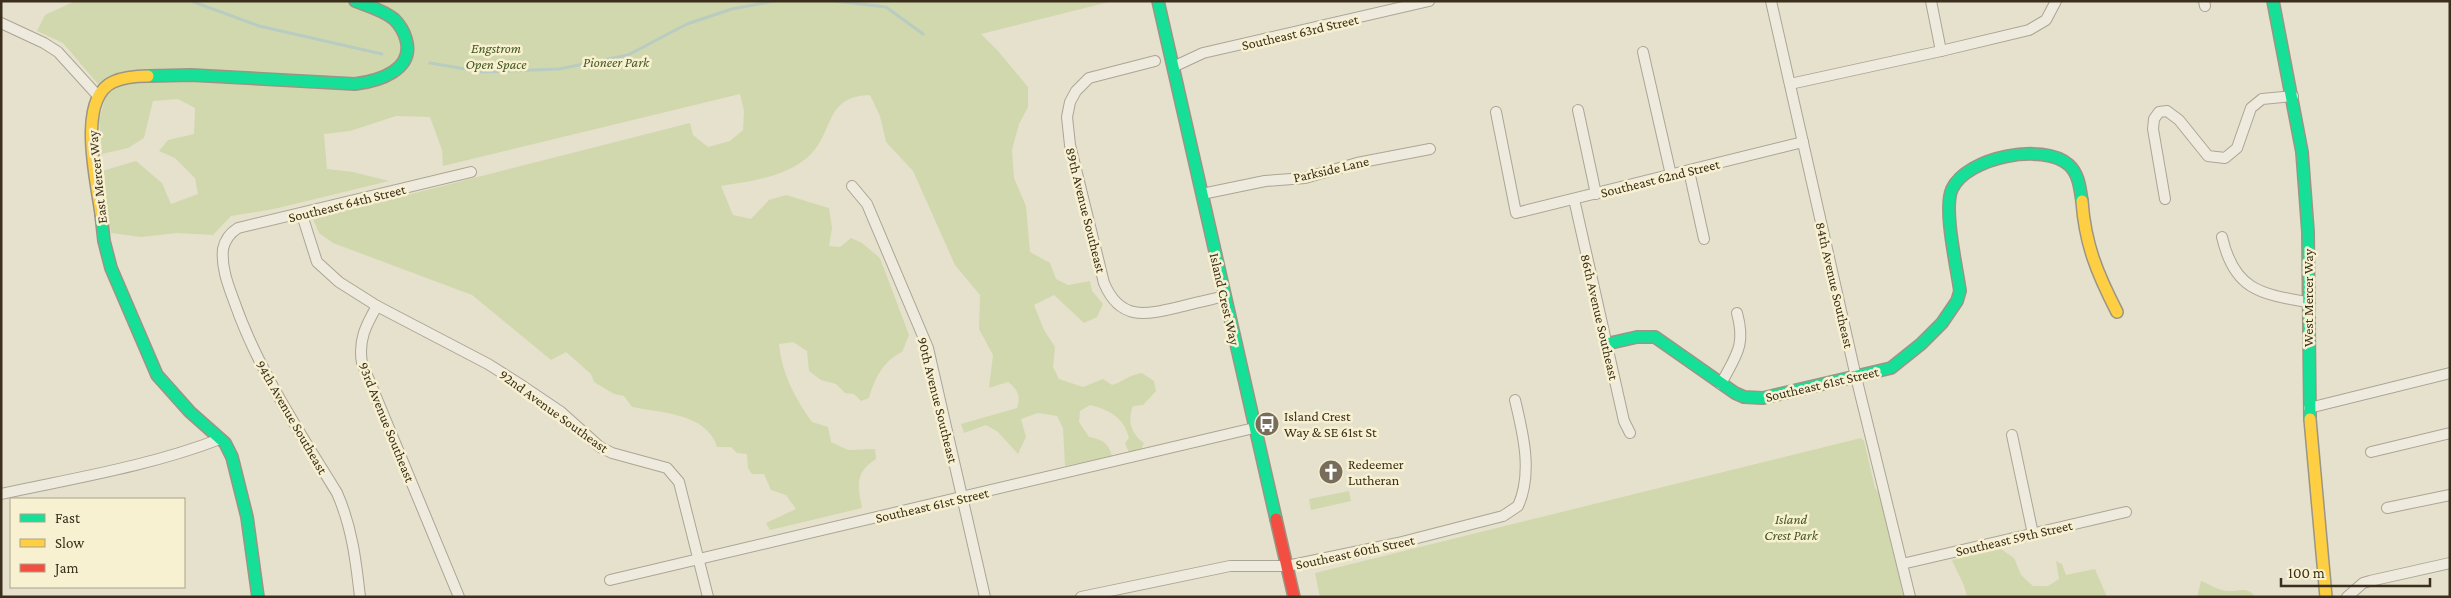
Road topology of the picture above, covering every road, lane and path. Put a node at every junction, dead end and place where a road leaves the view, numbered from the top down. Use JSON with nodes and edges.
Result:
{"nodes":[{"id":1,"x":355,"y":1,"type":"edge"},
{"id":2,"x":1158,"y":1,"type":"edge"},
{"id":3,"x":1429,"y":1,"type":"edge"},
{"id":4,"x":1771,"y":1,"type":"edge"},
{"id":5,"x":1931,"y":1,"type":"edge"},
{"id":6,"x":2056,"y":1,"type":"edge"},
{"id":7,"x":2273,"y":1,"type":"edge"},
{"id":8,"x":1,"y":23,"type":"edge"},
{"id":9,"x":1643,"y":52,"type":"dead end"},
{"id":10,"x":1941,"y":52,"type":"junction"},
{"id":11,"x":1155,"y":61,"type":"dead end"},
{"id":12,"x":1173,"y":67,"type":"junction"},
{"id":13,"x":1790,"y":84,"type":"junction"},
{"id":14,"x":98,"y":96,"type":"junction"},
{"id":15,"x":2293,"y":96,"type":"junction"},
{"id":16,"x":1578,"y":110,"type":"dead end"},
{"id":17,"x":1496,"y":112,"type":"dead end"},
{"id":18,"x":1803,"y":142,"type":"junction"},
{"id":19,"x":1430,"y":149,"type":"dead end"},
{"id":20,"x":1689,"y":171,"type":"junction"},
{"id":21,"x":471,"y":172,"type":"dead end"},
{"id":22,"x":1671,"y":175,"type":"junction"},
{"id":23,"x":852,"y":186,"type":"dead end"},
{"id":24,"x":1202,"y":194,"type":"junction"},
{"id":25,"x":1596,"y":194,"type":"junction"},
{"id":26,"x":1574,"y":199,"type":"junction"},
{"id":27,"x":2165,"y":199,"type":"dead end"},
{"id":28,"x":302,"y":215,"type":"junction"},
{"id":29,"x":2222,"y":237,"type":"dead end"},
{"id":30,"x":226,"y":238,"type":"joint"},
{"id":31,"x":1704,"y":239,"type":"dead end"},
{"id":32,"x":1224,"y":296,"type":"junction"},
{"id":33,"x":2307,"y":302,"type":"junction"},
{"id":34,"x":377,"y":306,"type":"junction"},
{"id":35,"x":2117,"y":312,"type":"dead end"},
{"id":36,"x":1737,"y":313,"type":"dead end"},
{"id":37,"x":1606,"y":344,"type":"junction"},
{"id":38,"x":2450,"y":373,"type":"edge"},
{"id":39,"x":1856,"y":377,"type":"junction"},
{"id":40,"x":1722,"y":384,"type":"junction"},
{"id":41,"x":1515,"y":400,"type":"dead end"},
{"id":42,"x":2309,"y":408,"type":"junction"},
{"id":43,"x":1254,"y":428,"type":"junction"},
{"id":44,"x":1630,"y":433,"type":"dead end"},
{"id":45,"x":2450,"y":434,"type":"edge"},
{"id":46,"x":2012,"y":435,"type":"dead end"},
{"id":47,"x":220,"y":439,"type":"junction"},
{"id":48,"x":2371,"y":452,"type":"dead end"},
{"id":49,"x":1,"y":494,"type":"edge"},
{"id":50,"x":2450,"y":495,"type":"edge"},
{"id":51,"x":963,"y":498,"type":"junction"},
{"id":52,"x":2387,"y":508,"type":"dead end"},
{"id":53,"x":2126,"y":512,"type":"dead end"},
{"id":54,"x":2033,"y":534,"type":"junction"},
{"id":55,"x":700,"y":559,"type":"junction"},
{"id":56,"x":2450,"y":563,"type":"edge"},
{"id":57,"x":1902,"y":564,"type":"junction"},
{"id":58,"x":1287,"y":566,"type":"junction"},
{"id":59,"x":610,"y":580,"type":"dead end"},
{"id":60,"x":258,"y":597,"type":"edge"},
{"id":61,"x":360,"y":597,"type":"edge"},
{"id":62,"x":459,"y":597,"type":"edge"},
{"id":63,"x":708,"y":597,"type":"edge"},
{"id":64,"x":985,"y":597,"type":"edge"},
{"id":65,"x":1081,"y":597,"type":"edge"},
{"id":66,"x":1294,"y":597,"type":"edge"},
{"id":67,"x":1910,"y":597,"type":"edge"},
{"id":68,"x":2326,"y":597,"type":"edge"},
{"id":69,"x":2347,"y":597,"type":"edge"}],
"edges":[{"from":1,"to":14,"type":"street"},
{"from":2,"to":12,"type":"street","name":"Island Crest Way"},
{"from":3,"to":12,"type":"street","name":"Southeast 63rd Street"},
{"from":4,"to":13,"type":"street","name":"84th Avenue Southeast"},
{"from":5,"to":10,"type":"street"},
{"from":6,"to":10,"type":"street"},
{"from":7,"to":15,"type":"street","name":"West Mercer Way"},
{"from":8,"to":14,"type":"street"},
{"from":9,"to":22,"type":"street"},
{"from":10,"to":13,"type":"street"},
{"from":11,"to":32,"type":"street","name":"89th Avenue Southeast"},
{"from":12,"to":24,"type":"street","name":"Island Crest Way"},
{"from":13,"to":18,"type":"street","name":"84th Avenue Southeast"},
{"from":14,"to":47,"type":"street","name":"East Mercer Way"},
{"from":15,"to":27,"type":"street"},
{"from":15,"to":33,"type":"street","name":"West Mercer Way"},
{"from":16,"to":25,"type":"street"},
{"from":17,"to":26,"type":"street","name":"Southeast 62nd Street"},
{"from":18,"to":20,"type":"street","name":"Southeast 62nd Street"},
{"from":18,"to":39,"type":"street","name":"84th Avenue Southeast"},
{"from":19,"to":24,"type":"street","name":"Parkside Lane"},
{"from":20,"to":22,"type":"street","name":"Southeast 62nd Street"},
{"from":20,"to":31,"type":"street"},
{"from":21,"to":28,"type":"street","name":"Southeast 64th Street"},
{"from":22,"to":25,"type":"street","name":"Southeast 62nd Street"},
{"from":23,"to":51,"type":"street","name":"90th Avenue Southeast"},
{"from":24,"to":32,"type":"street","name":"Island Crest Way"},
{"from":25,"to":26,"type":"street","name":"Southeast 62nd Street"},
{"from":26,"to":37,"type":"street","name":"86th Avenue Southeast"},
{"from":28,"to":30,"type":"street","name":"Southeast 64th Street"},
{"from":28,"to":34,"type":"street"},
{"from":29,"to":33,"type":"street"},
{"from":30,"to":61,"type":"street","name":"94th Avenue Southeast"},
{"from":32,"to":43,"type":"street","name":"Island Crest Way"},
{"from":33,"to":42,"type":"street","name":"West Mercer Way"},
{"from":34,"to":55,"type":"street","name":"92nd Avenue Southeast"},
{"from":34,"to":62,"type":"street","name":"93rd Avenue Southeast"},
{"from":35,"to":39,"type":"street","name":"Southeast 61st Street"},
{"from":36,"to":40,"type":"street"},
{"from":37,"to":40,"type":"street","name":"Southeast 61st Street"},
{"from":37,"to":44,"type":"street","name":"86th Avenue Southeast"},
{"from":38,"to":42,"type":"street"},
{"from":39,"to":40,"type":"street","name":"Southeast 61st Street"},
{"from":39,"to":57,"type":"street","name":"84th Avenue Southeast"},
{"from":41,"to":58,"type":"street","name":"Southeast 60th Street"},
{"from":42,"to":68,"type":"street","name":"West Mercer Way"},
{"from":43,"to":51,"type":"street","name":"Southeast 61st Street"},
{"from":43,"to":58,"type":"street","name":"Island Crest Way"},
{"from":45,"to":48,"type":"street"},
{"from":46,"to":54,"type":"street"},
{"from":47,"to":49,"type":"street"},
{"from":47,"to":60,"type":"street","name":"East Mercer Way"},
{"from":50,"to":52,"type":"street"},
{"from":51,"to":55,"type":"street","name":"Southeast 61st Street"},
{"from":51,"to":64,"type":"street","name":"90th Avenue Southeast"},
{"from":53,"to":54,"type":"street","name":"Southeast 59th Street"},
{"from":54,"to":57,"type":"street","name":"Southeast 59th Street"},
{"from":55,"to":59,"type":"street","name":"Southeast 61st Street"},
{"from":55,"to":63,"type":"street","name":"92nd Avenue Southeast"},
{"from":56,"to":69,"type":"street"},
{"from":57,"to":67,"type":"street","name":"84th Avenue Southeast"},
{"from":58,"to":65,"type":"street","name":"Southeast 60th Street"},
{"from":58,"to":66,"type":"street","name":"Island Crest Way"}]}
